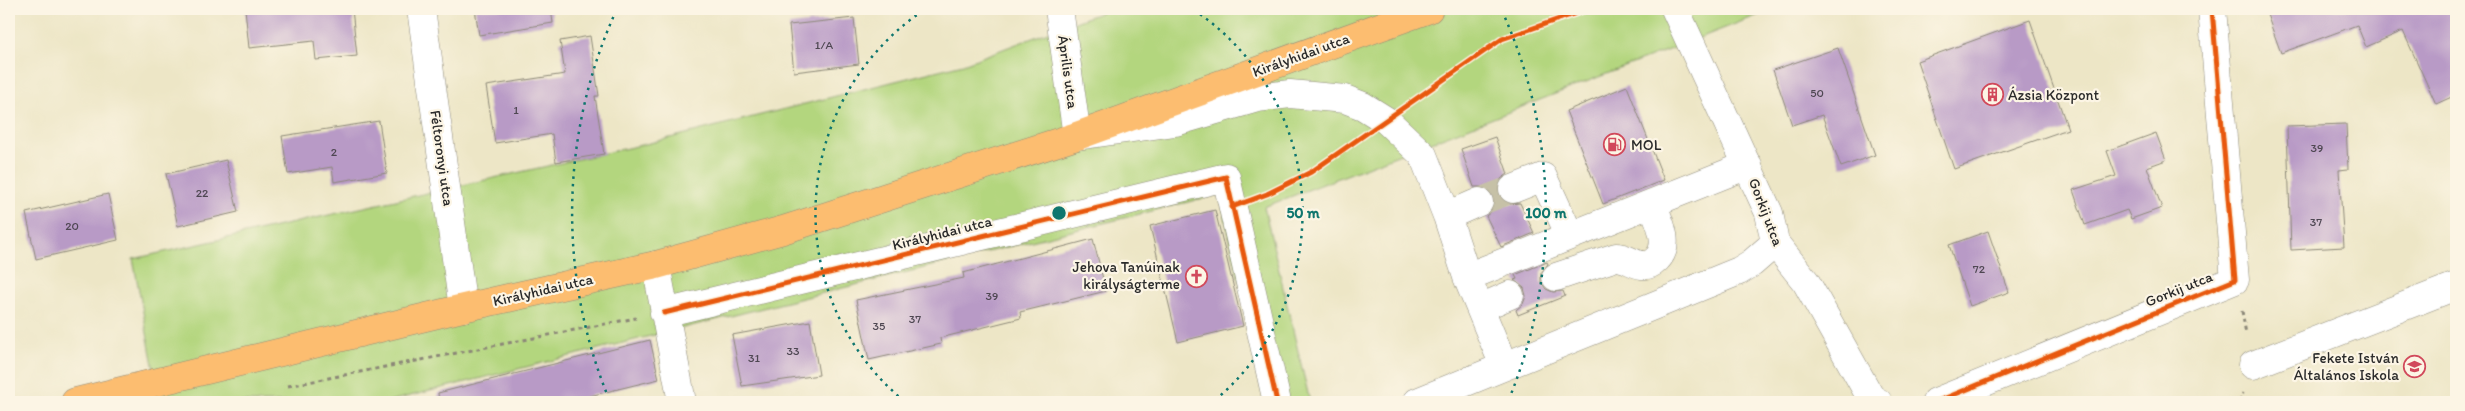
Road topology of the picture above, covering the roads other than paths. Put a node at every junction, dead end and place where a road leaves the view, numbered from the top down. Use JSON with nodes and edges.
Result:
{"nodes":[{"id":1,"x":421,"y":9,"type":"edge"},
{"id":2,"x":1059,"y":9,"type":"edge"},
{"id":3,"x":1429,"y":9,"type":"edge"},
{"id":4,"x":1675,"y":9,"type":"edge"},
{"id":5,"x":2212,"y":9,"type":"edge"},
{"id":6,"x":1077,"y":136,"type":"junction"},
{"id":7,"x":1748,"y":165,"type":"junction"},
{"id":8,"x":1513,"y":189,"type":"tunnel mouth"},
{"id":9,"x":1479,"y":202,"type":"tunnel mouth"},
{"id":10,"x":1652,"y":203,"type":"junction"},
{"id":11,"x":1447,"y":216,"type":"junction"},
{"id":12,"x":1570,"y":236,"type":"junction"},
{"id":13,"x":1775,"y":243,"type":"junction"},
{"id":14,"x":656,"y":265,"type":"junction"},
{"id":15,"x":1467,"y":277,"type":"junction"},
{"id":16,"x":1556,"y":277,"type":"dead end"},
{"id":17,"x":2456,"y":286,"type":"edge"},
{"id":18,"x":1510,"y":295,"type":"dead end"},
{"id":19,"x":463,"y":308,"type":"junction"},
{"id":20,"x":1480,"y":308,"type":"junction"},
{"id":21,"x":664,"y":313,"type":"junction"},
{"id":22,"x":2253,"y":365,"type":"road end"},
{"id":23,"x":1504,"y":366,"type":"junction"},
{"id":24,"x":75,"y":402,"type":"edge"},
{"id":25,"x":682,"y":402,"type":"edge"},
{"id":26,"x":1278,"y":402,"type":"edge"},
{"id":27,"x":1417,"y":402,"type":"edge"},
{"id":28,"x":1878,"y":402,"type":"edge"},
{"id":29,"x":1936,"y":402,"type":"edge"}],
"edges":[{"from":1,"to":19,"type":"street","name":"Féltoronyi utca"},
{"from":2,"to":6,"type":"street","name":"Április utca"},
{"from":3,"to":6,"type":"main road","name":"Királyhidai utca"},
{"from":4,"to":7,"type":"street","name":"Gorkij utca"},
{"from":5,"to":29,"type":"street","name":"Gorkij utca"},
{"from":6,"to":11,"type":"street"},
{"from":6,"to":14,"type":"main road","name":"Királyhidai utca"},
{"from":7,"to":10,"type":"street"},
{"from":7,"to":13,"type":"street","name":"Gorkij utca"},
{"from":8,"to":12,"type":"street"},
{"from":9,"to":11,"type":"street"},
{"from":10,"to":12,"type":"street"},
{"from":10,"to":16,"type":"street"},
{"from":11,"to":15,"type":"street"},
{"from":12,"to":15,"type":"street"},
{"from":13,"to":23,"type":"street"},
{"from":13,"to":28,"type":"street","name":"Gorkij utca"},
{"from":14,"to":19,"type":"main road","name":"Királyhidai utca"},
{"from":14,"to":21,"type":"street"},
{"from":15,"to":20,"type":"street"},
{"from":17,"to":22,"type":"street"},
{"from":18,"to":20,"type":"street"},
{"from":19,"to":24,"type":"main road","name":"Királyhidai utca"},
{"from":20,"to":23,"type":"street"},
{"from":21,"to":25,"type":"street"},
{"from":21,"to":26,"type":"street","name":"Királyhidai utca"},
{"from":23,"to":27,"type":"street"}]}
